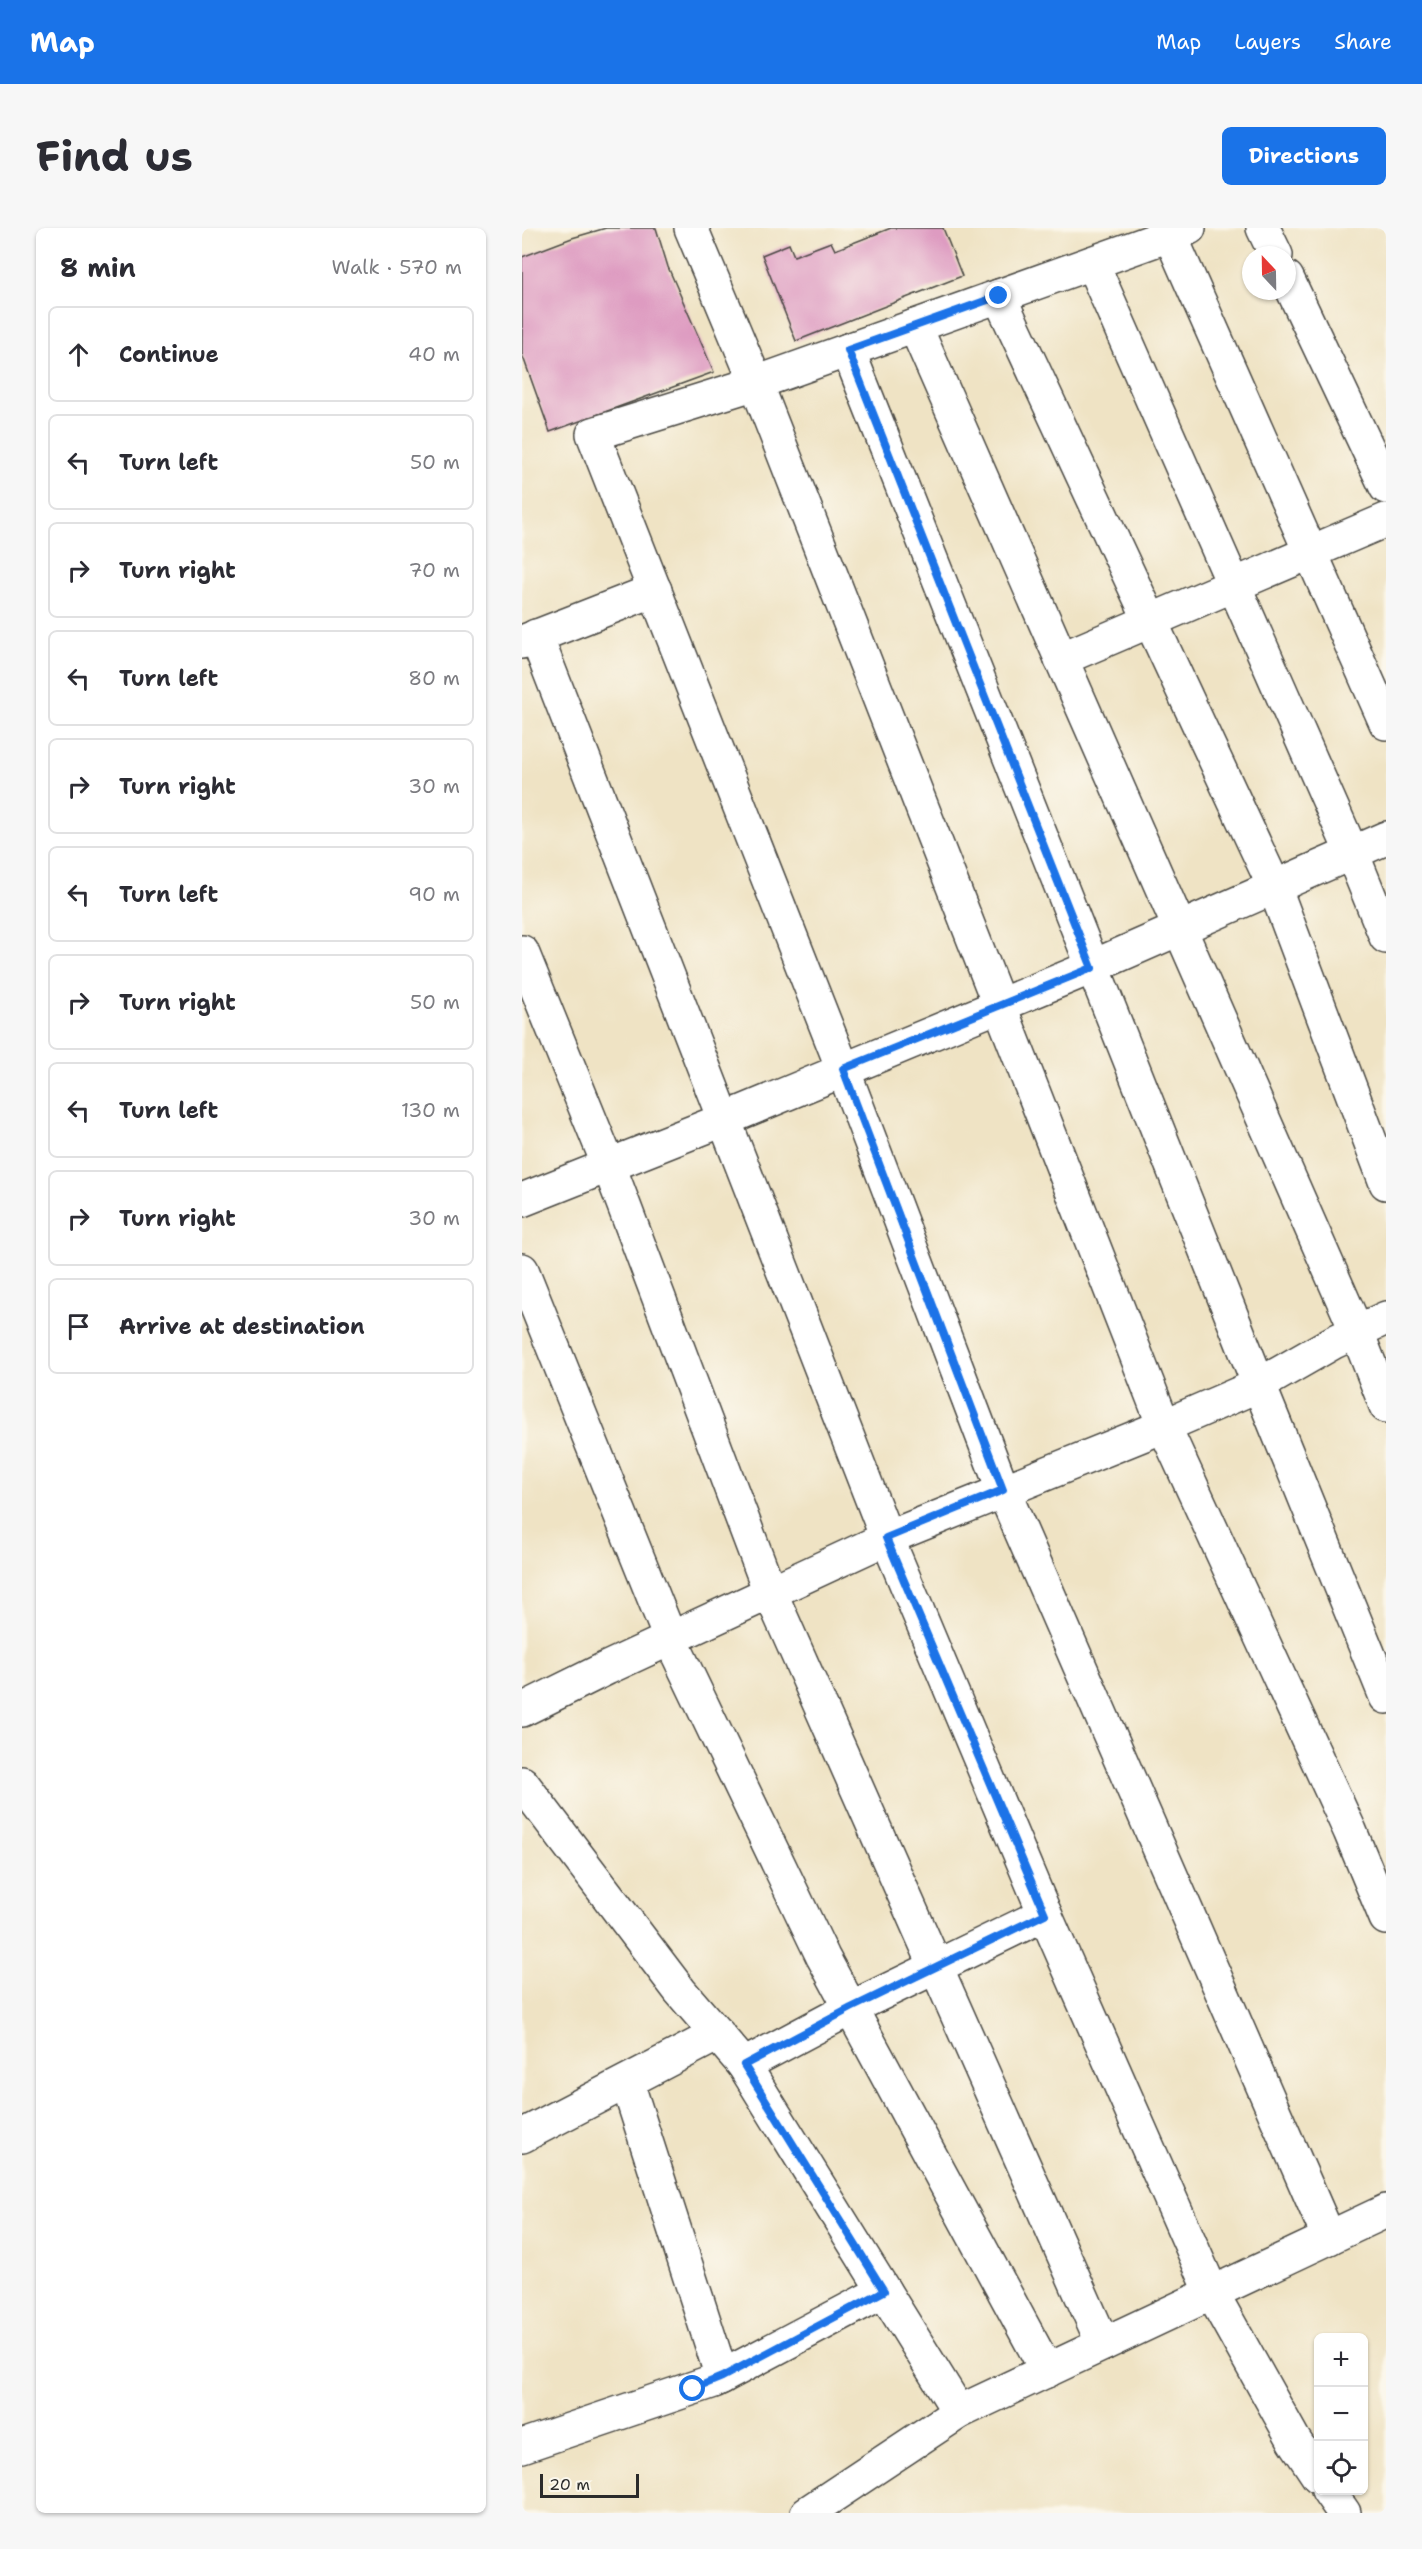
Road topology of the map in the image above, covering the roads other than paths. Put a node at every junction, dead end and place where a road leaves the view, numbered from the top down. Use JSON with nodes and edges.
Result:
{"nodes":[{"id":1,"x":691,"y":228,"type":"edge"},
{"id":2,"x":1263,"y":228,"type":"edge"},
{"id":3,"x":1179,"y":231,"type":"edge"},
{"id":4,"x":1272,"y":246,"type":"edge"},
{"id":5,"x":1092,"y":263,"type":"junction"},
{"id":6,"x":999,"y":296,"type":"junction"},
{"id":7,"x":1296,"y":297,"type":"edge"},
{"id":8,"x":915,"y":326,"type":"junction"},
{"id":9,"x":848,"y":350,"type":"junction"},
{"id":10,"x":756,"y":383,"type":"junction"},
{"id":11,"x":1386,"y":487,"type":"edge"},
{"id":12,"x":1386,"y":520,"type":"edge"},
{"id":13,"x":1311,"y":554,"type":"junction"},
{"id":14,"x":1234,"y":585,"type":"junction"},
{"id":15,"x":655,"y":590,"type":"junction"},
{"id":16,"x":1150,"y":620,"type":"junction"},
{"id":17,"x":529,"y":639,"type":"edge"},
{"id":18,"x":1061,"y":659,"type":"junction"},
{"id":19,"x":1386,"y":723,"type":"edge"},
{"id":20,"x":1386,"y":838,"type":"edge"},
{"id":21,"x":1352,"y":853,"type":"junction"},
{"id":22,"x":1274,"y":886,"type":"junction"},
{"id":23,"x":1180,"y":928,"type":"junction"},
{"id":24,"x":1386,"y":936,"type":"edge"},
{"id":25,"x":522,"y":951,"type":"edge"},
{"id":26,"x":1092,"y":968,"type":"junction"},
{"id":27,"x":999,"y":1006,"type":"junction"},
{"id":28,"x":843,"y":1069,"type":"junction"},
{"id":29,"x":723,"y":1120,"type":"junction"},
{"id":30,"x":609,"y":1166,"type":"junction"},
{"id":31,"x":1386,"y":1182,"type":"edge"},
{"id":32,"x":522,"y":1200,"type":"edge"},
{"id":33,"x":522,"y":1270,"type":"edge"},
{"id":34,"x":1386,"y":1318,"type":"edge"},
{"id":35,"x":1357,"y":1332,"type":"junction"},
{"id":36,"x":1259,"y":1385,"type":"junction"},
{"id":37,"x":1386,"y":1406,"type":"edge"},
{"id":38,"x":1164,"y":1426,"type":"junction"},
{"id":39,"x":1003,"y":1490,"type":"junction"},
{"id":40,"x":886,"y":1538,"type":"junction"},
{"id":41,"x":770,"y":1592,"type":"junction"},
{"id":42,"x":670,"y":1638,"type":"junction"},
{"id":43,"x":1386,"y":1697,"type":"edge"},
{"id":44,"x":522,"y":1710,"type":"edge"},
{"id":45,"x":522,"y":1783,"type":"edge"},
{"id":46,"x":1045,"y":1914,"type":"junction"},
{"id":47,"x":1386,"y":1918,"type":"edge"},
{"id":48,"x":937,"y":1968,"type":"junction"},
{"id":49,"x":851,"y":2008,"type":"junction"},
{"id":50,"x":718,"y":2034,"type":"junction"},
{"id":51,"x":744,"y":2065,"type":"junction"},
{"id":52,"x":627,"y":2082,"type":"junction"},
{"id":53,"x":522,"y":2136,"type":"edge"},
{"id":54,"x":1386,"y":2211,"type":"edge"},
{"id":55,"x":1329,"y":2238,"type":"junction"},
{"id":56,"x":884,"y":2291,"type":"junction"},
{"id":57,"x":1212,"y":2293,"type":"junction"},
{"id":58,"x":1103,"y":2344,"type":"junction"},
{"id":59,"x":1047,"y":2371,"type":"junction"},
{"id":60,"x":722,"y":2377,"type":"junction"},
{"id":61,"x":959,"y":2412,"type":"junction"},
{"id":62,"x":522,"y":2446,"type":"edge"},
{"id":63,"x":1314,"y":2470,"type":"edge"},
{"id":64,"x":1331,"y":2495,"type":"edge"},
{"id":65,"x":807,"y":2513,"type":"edge"},
{"id":66,"x":1344,"y":2513,"type":"edge"}],
"edges":[{"from":1,"to":10,"type":"street"},
{"from":2,"to":4,"type":"street"},
{"from":3,"to":5,"type":"street"},
{"from":3,"to":13,"type":"street"},
{"from":5,"to":6,"type":"street"},
{"from":5,"to":14,"type":"street"},
{"from":6,"to":8,"type":"street"},
{"from":6,"to":16,"type":"street"},
{"from":7,"to":11,"type":"street"},
{"from":8,"to":9,"type":"street"},
{"from":8,"to":18,"type":"street"},
{"from":9,"to":10,"type":"street"},
{"from":9,"to":26,"type":"street"},
{"from":10,"to":15,"type":"street"},
{"from":10,"to":27,"type":"street"},
{"from":12,"to":13,"type":"street"},
{"from":13,"to":14,"type":"street"},
{"from":13,"to":19,"type":"street"},
{"from":14,"to":16,"type":"street"},
{"from":14,"to":21,"type":"street"},
{"from":15,"to":17,"type":"street"},
{"from":15,"to":28,"type":"street"},
{"from":16,"to":18,"type":"street"},
{"from":16,"to":22,"type":"street"},
{"from":17,"to":29,"type":"street"},
{"from":18,"to":23,"type":"street"},
{"from":20,"to":21,"type":"street"},
{"from":21,"to":22,"type":"street"},
{"from":21,"to":24,"type":"street"},
{"from":22,"to":23,"type":"street"},
{"from":22,"to":31,"type":"street"},
{"from":23,"to":26,"type":"street"},
{"from":23,"to":35,"type":"street"},
{"from":25,"to":30,"type":"street"},
{"from":26,"to":27,"type":"street"},
{"from":26,"to":36,"type":"street"},
{"from":27,"to":28,"type":"street"},
{"from":27,"to":38,"type":"street"},
{"from":28,"to":29,"type":"street"},
{"from":28,"to":39,"type":"street"},
{"from":29,"to":30,"type":"street"},
{"from":29,"to":40,"type":"street"},
{"from":30,"to":32,"type":"street"},
{"from":30,"to":41,"type":"street"},
{"from":33,"to":42,"type":"street"},
{"from":34,"to":35,"type":"street"},
{"from":35,"to":36,"type":"street"},
{"from":35,"to":37,"type":"street"},
{"from":36,"to":38,"type":"street"},
{"from":36,"to":43,"type":"street"},
{"from":38,"to":39,"type":"street"},
{"from":38,"to":47,"type":"street"},
{"from":39,"to":40,"type":"street"},
{"from":39,"to":55,"type":"street"},
{"from":40,"to":41,"type":"street"},
{"from":40,"to":46,"type":"street"},
{"from":41,"to":42,"type":"street"},
{"from":41,"to":48,"type":"street"},
{"from":42,"to":44,"type":"street"},
{"from":42,"to":49,"type":"street"},
{"from":45,"to":50,"type":"street"},
{"from":46,"to":48,"type":"street"},
{"from":46,"to":57,"type":"street"},
{"from":48,"to":49,"type":"street"},
{"from":48,"to":58,"type":"street"},
{"from":49,"to":51,"type":"street"},
{"from":49,"to":59,"type":"street"},
{"from":50,"to":51,"type":"street"},
{"from":50,"to":52,"type":"street"},
{"from":51,"to":56,"type":"street"},
{"from":52,"to":53,"type":"street"},
{"from":52,"to":60,"type":"street"},
{"from":54,"to":55,"type":"street"},
{"from":55,"to":57,"type":"street"},
{"from":56,"to":60,"type":"street"},
{"from":56,"to":61,"type":"street"},
{"from":57,"to":58,"type":"street"},
{"from":57,"to":63,"type":"street"},
{"from":58,"to":59,"type":"street"},
{"from":59,"to":61,"type":"street"},
{"from":60,"to":62,"type":"street"},
{"from":61,"to":65,"type":"street"},
{"from":64,"to":66,"type":"street"}]}
